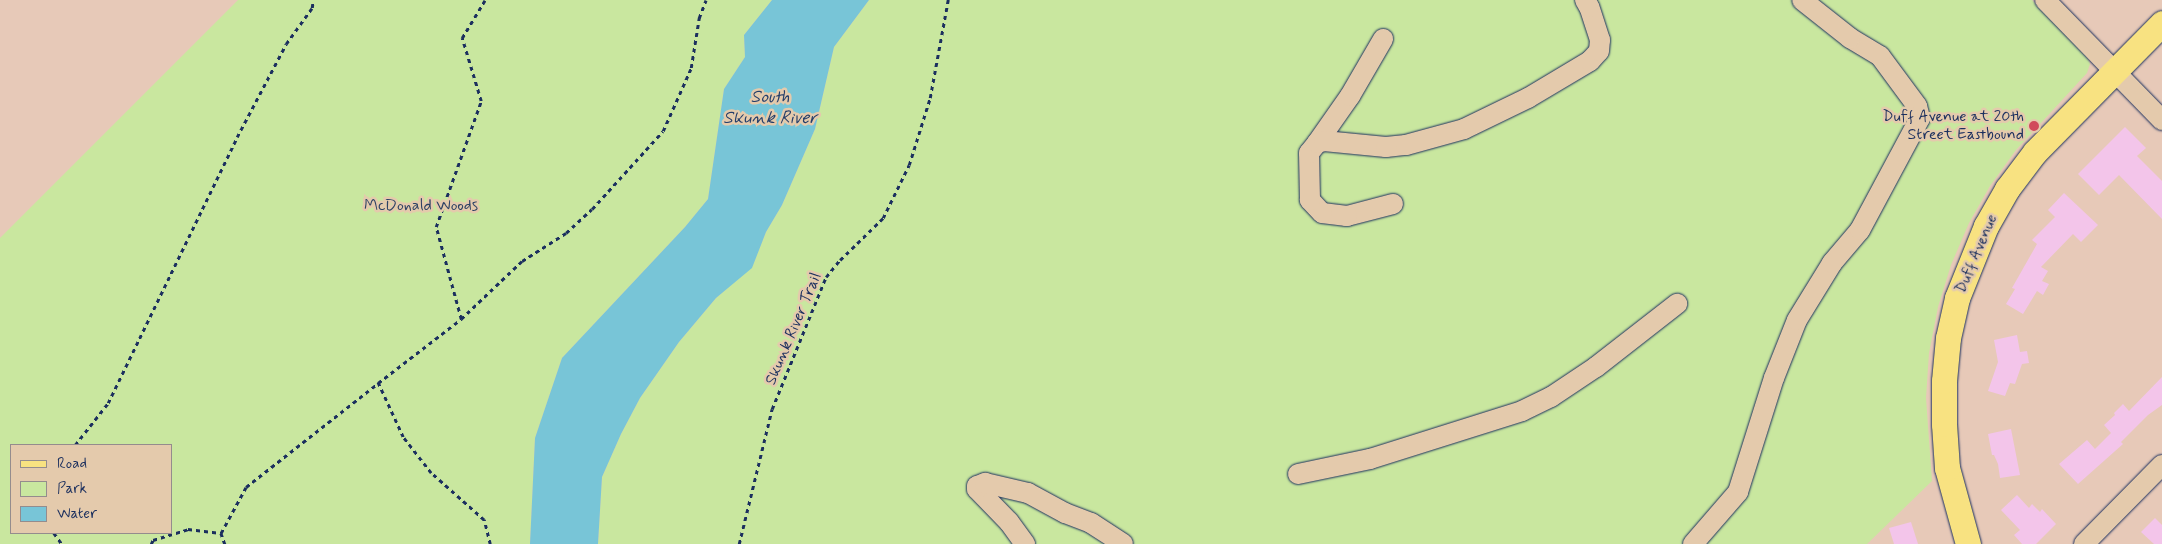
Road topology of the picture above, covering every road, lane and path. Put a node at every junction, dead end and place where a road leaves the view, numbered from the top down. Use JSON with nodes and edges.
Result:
{"nodes":[{"id":1,"x":313,"y":0,"type":"edge"},
{"id":2,"x":485,"y":0,"type":"edge"},
{"id":3,"x":706,"y":0,"type":"edge"},
{"id":4,"x":948,"y":0,"type":"edge"},
{"id":5,"x":1585,"y":0,"type":"edge"},
{"id":6,"x":1802,"y":0,"type":"edge"},
{"id":7,"x":2046,"y":0,"type":"edge"},
{"id":8,"x":2162,"y":23,"type":"edge"},
{"id":9,"x":1383,"y":39,"type":"dead end"},
{"id":10,"x":2114,"y":71,"type":"junction"},
{"id":11,"x":2162,"y":120,"type":"edge"},
{"id":12,"x":1317,"y":143,"type":"junction"},
{"id":13,"x":1393,"y":204,"type":"dead end"},
{"id":14,"x":1678,"y":304,"type":"dead end"},
{"id":15,"x":461,"y":319,"type":"junction"},
{"id":16,"x":378,"y":382,"type":"junction"},
{"id":17,"x":76,"y":444,"type":"edge"},
{"id":18,"x":2162,"y":465,"type":"edge"},
{"id":19,"x":1298,"y":474,"type":"dead end"},
{"id":20,"x":221,"y":533,"type":"junction"},
{"id":21,"x":150,"y":544,"type":"edge"},
{"id":22,"x":226,"y":544,"type":"edge"},
{"id":23,"x":490,"y":544,"type":"edge"},
{"id":24,"x":739,"y":544,"type":"edge"},
{"id":25,"x":1025,"y":544,"type":"edge"},
{"id":26,"x":1123,"y":544,"type":"edge"},
{"id":27,"x":1693,"y":544,"type":"edge"},
{"id":28,"x":1968,"y":544,"type":"edge"},
{"id":29,"x":2084,"y":544,"type":"edge"}],
"edges":[{"from":1,"to":17,"type":"path"},
{"from":2,"to":15,"type":"path"},
{"from":3,"to":15,"type":"path"},
{"from":4,"to":24,"type":"path","name":"Skunk River Trail"},
{"from":5,"to":12,"type":"street"},
{"from":6,"to":27,"type":"street"},
{"from":7,"to":10,"type":"street"},
{"from":8,"to":10,"type":"main road","name":"Duff Avenue"},
{"from":9,"to":12,"type":"street"},
{"from":10,"to":11,"type":"street"},
{"from":10,"to":28,"type":"main road","name":"Duff Avenue"},
{"from":12,"to":13,"type":"street"},
{"from":14,"to":19,"type":"street"},
{"from":15,"to":16,"type":"path"},
{"from":16,"to":20,"type":"path"},
{"from":16,"to":23,"type":"path"},
{"from":18,"to":29,"type":"street"},
{"from":20,"to":21,"type":"path"},
{"from":20,"to":22,"type":"path"},
{"from":25,"to":26,"type":"street"}]}
